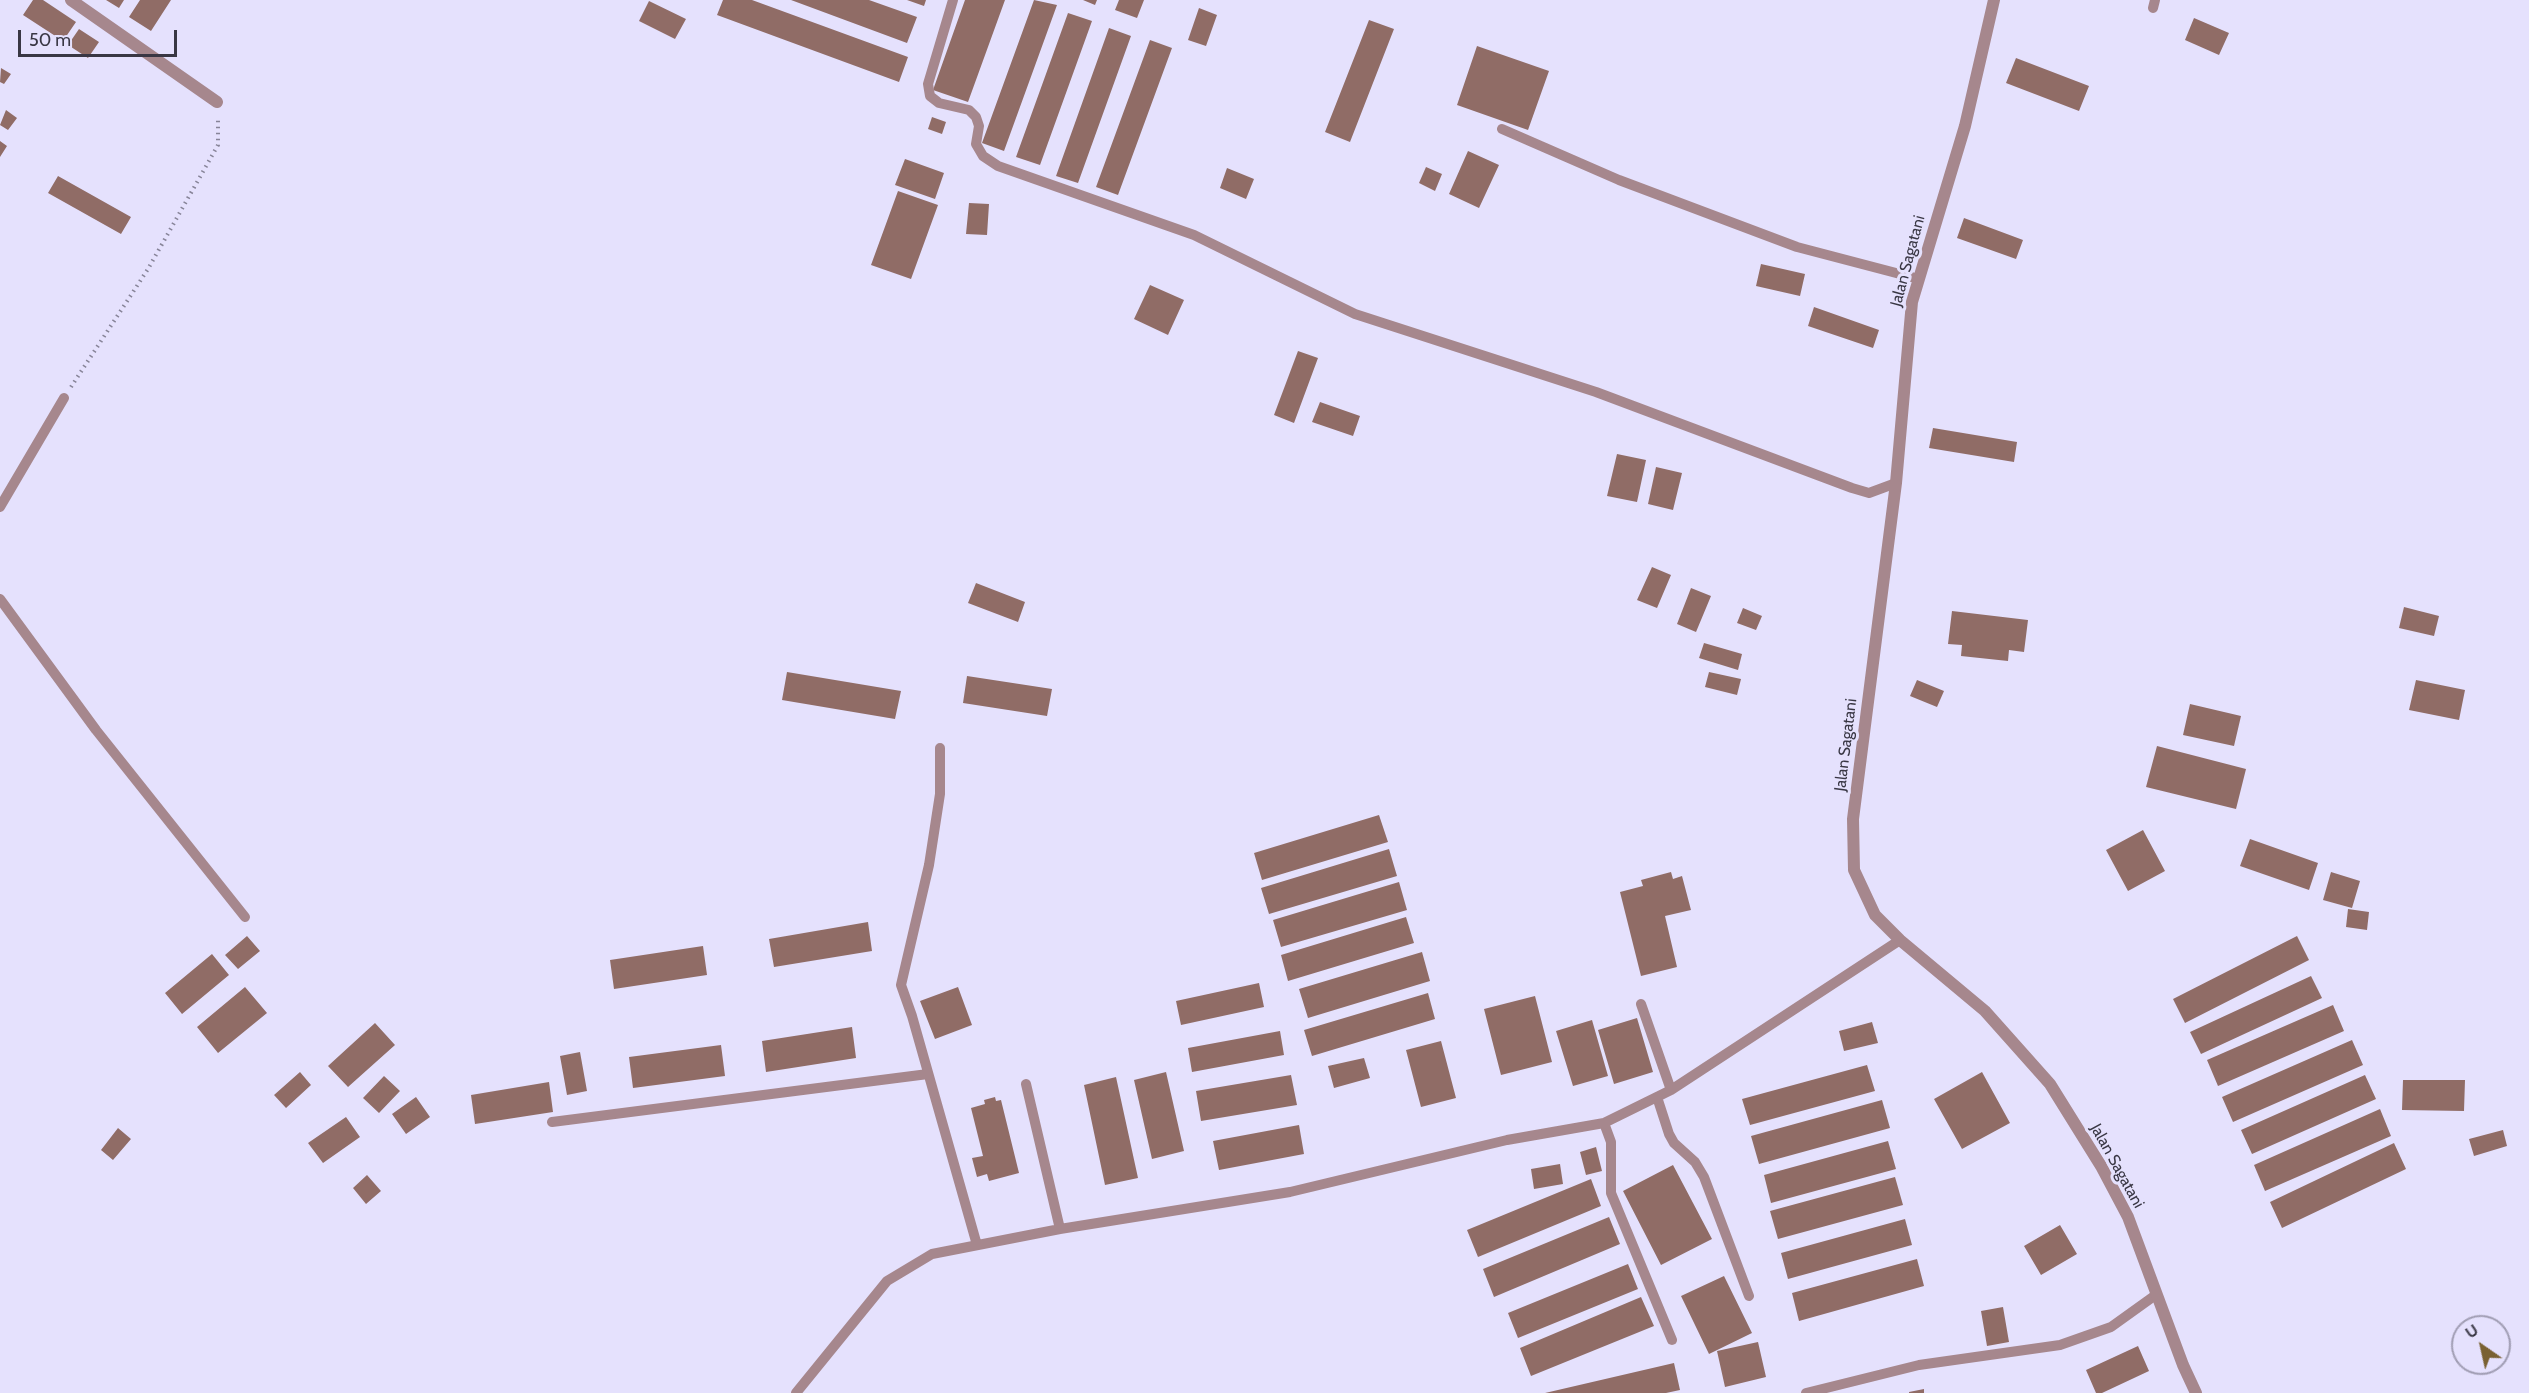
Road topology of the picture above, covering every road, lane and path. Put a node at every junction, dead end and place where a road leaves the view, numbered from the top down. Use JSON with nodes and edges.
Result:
{"nodes":[{"id":1,"x":71,"y":0,"type":"edge"},
{"id":2,"x":953,"y":0,"type":"edge"},
{"id":3,"x":1994,"y":0,"type":"edge"},
{"id":4,"x":217,"y":102,"type":"joint"},
{"id":5,"x":1502,"y":129,"type":"dead end"},
{"id":6,"x":1919,"y":279,"type":"junction"},
{"id":7,"x":64,"y":398,"type":"joint"},
{"id":8,"x":1896,"y":483,"type":"junction"},
{"id":9,"x":0,"y":507,"type":"edge"},
{"id":10,"x":0,"y":599,"type":"edge"},
{"id":11,"x":940,"y":748,"type":"dead end"},
{"id":12,"x":245,"y":918,"type":"dead end"},
{"id":13,"x":1899,"y":940,"type":"junction"},
{"id":14,"x":1641,"y":1004,"type":"dead end"},
{"id":15,"x":928,"y":1074,"type":"junction"},
{"id":16,"x":1026,"y":1084,"type":"dead end"},
{"id":17,"x":1671,"y":1090,"type":"junction"},
{"id":18,"x":1657,"y":1097,"type":"junction"},
{"id":19,"x":552,"y":1122,"type":"dead end"},
{"id":20,"x":1604,"y":1123,"type":"junction"},
{"id":21,"x":1060,"y":1229,"type":"junction"},
{"id":22,"x":977,"y":1245,"type":"junction"},
{"id":23,"x":2157,"y":1294,"type":"junction"},
{"id":24,"x":1749,"y":1296,"type":"dead end"},
{"id":25,"x":1672,"y":1340,"type":"dead end"},
{"id":26,"x":796,"y":1393,"type":"edge"},
{"id":27,"x":1806,"y":1393,"type":"edge"},
{"id":28,"x":2196,"y":1393,"type":"edge"}],
"edges":[{"from":1,"to":4,"type":"street"},
{"from":2,"to":8,"type":"lane"},
{"from":3,"to":6,"type":"street","name":"Jalan Sagatani"},
{"from":4,"to":7,"type":"path"},
{"from":5,"to":6,"type":"lane"},
{"from":6,"to":8,"type":"street","name":"Jalan Sagatani"},
{"from":7,"to":9,"type":"lane"},
{"from":8,"to":13,"type":"street","name":"Jalan Sagatani"},
{"from":10,"to":12,"type":"lane"},
{"from":11,"to":15,"type":"lane"},
{"from":13,"to":17,"type":"lane"},
{"from":13,"to":23,"type":"street","name":"Jalan Sagatani"},
{"from":14,"to":17,"type":"lane"},
{"from":15,"to":19,"type":"lane"},
{"from":15,"to":22,"type":"lane"},
{"from":16,"to":21,"type":"lane"},
{"from":17,"to":18,"type":"lane"},
{"from":18,"to":20,"type":"lane"},
{"from":18,"to":24,"type":"lane"},
{"from":20,"to":21,"type":"lane"},
{"from":20,"to":25,"type":"lane"},
{"from":21,"to":22,"type":"lane"},
{"from":22,"to":26,"type":"lane"},
{"from":23,"to":27,"type":"lane"},
{"from":23,"to":28,"type":"street","name":"Jalan Sagatani"}]}
